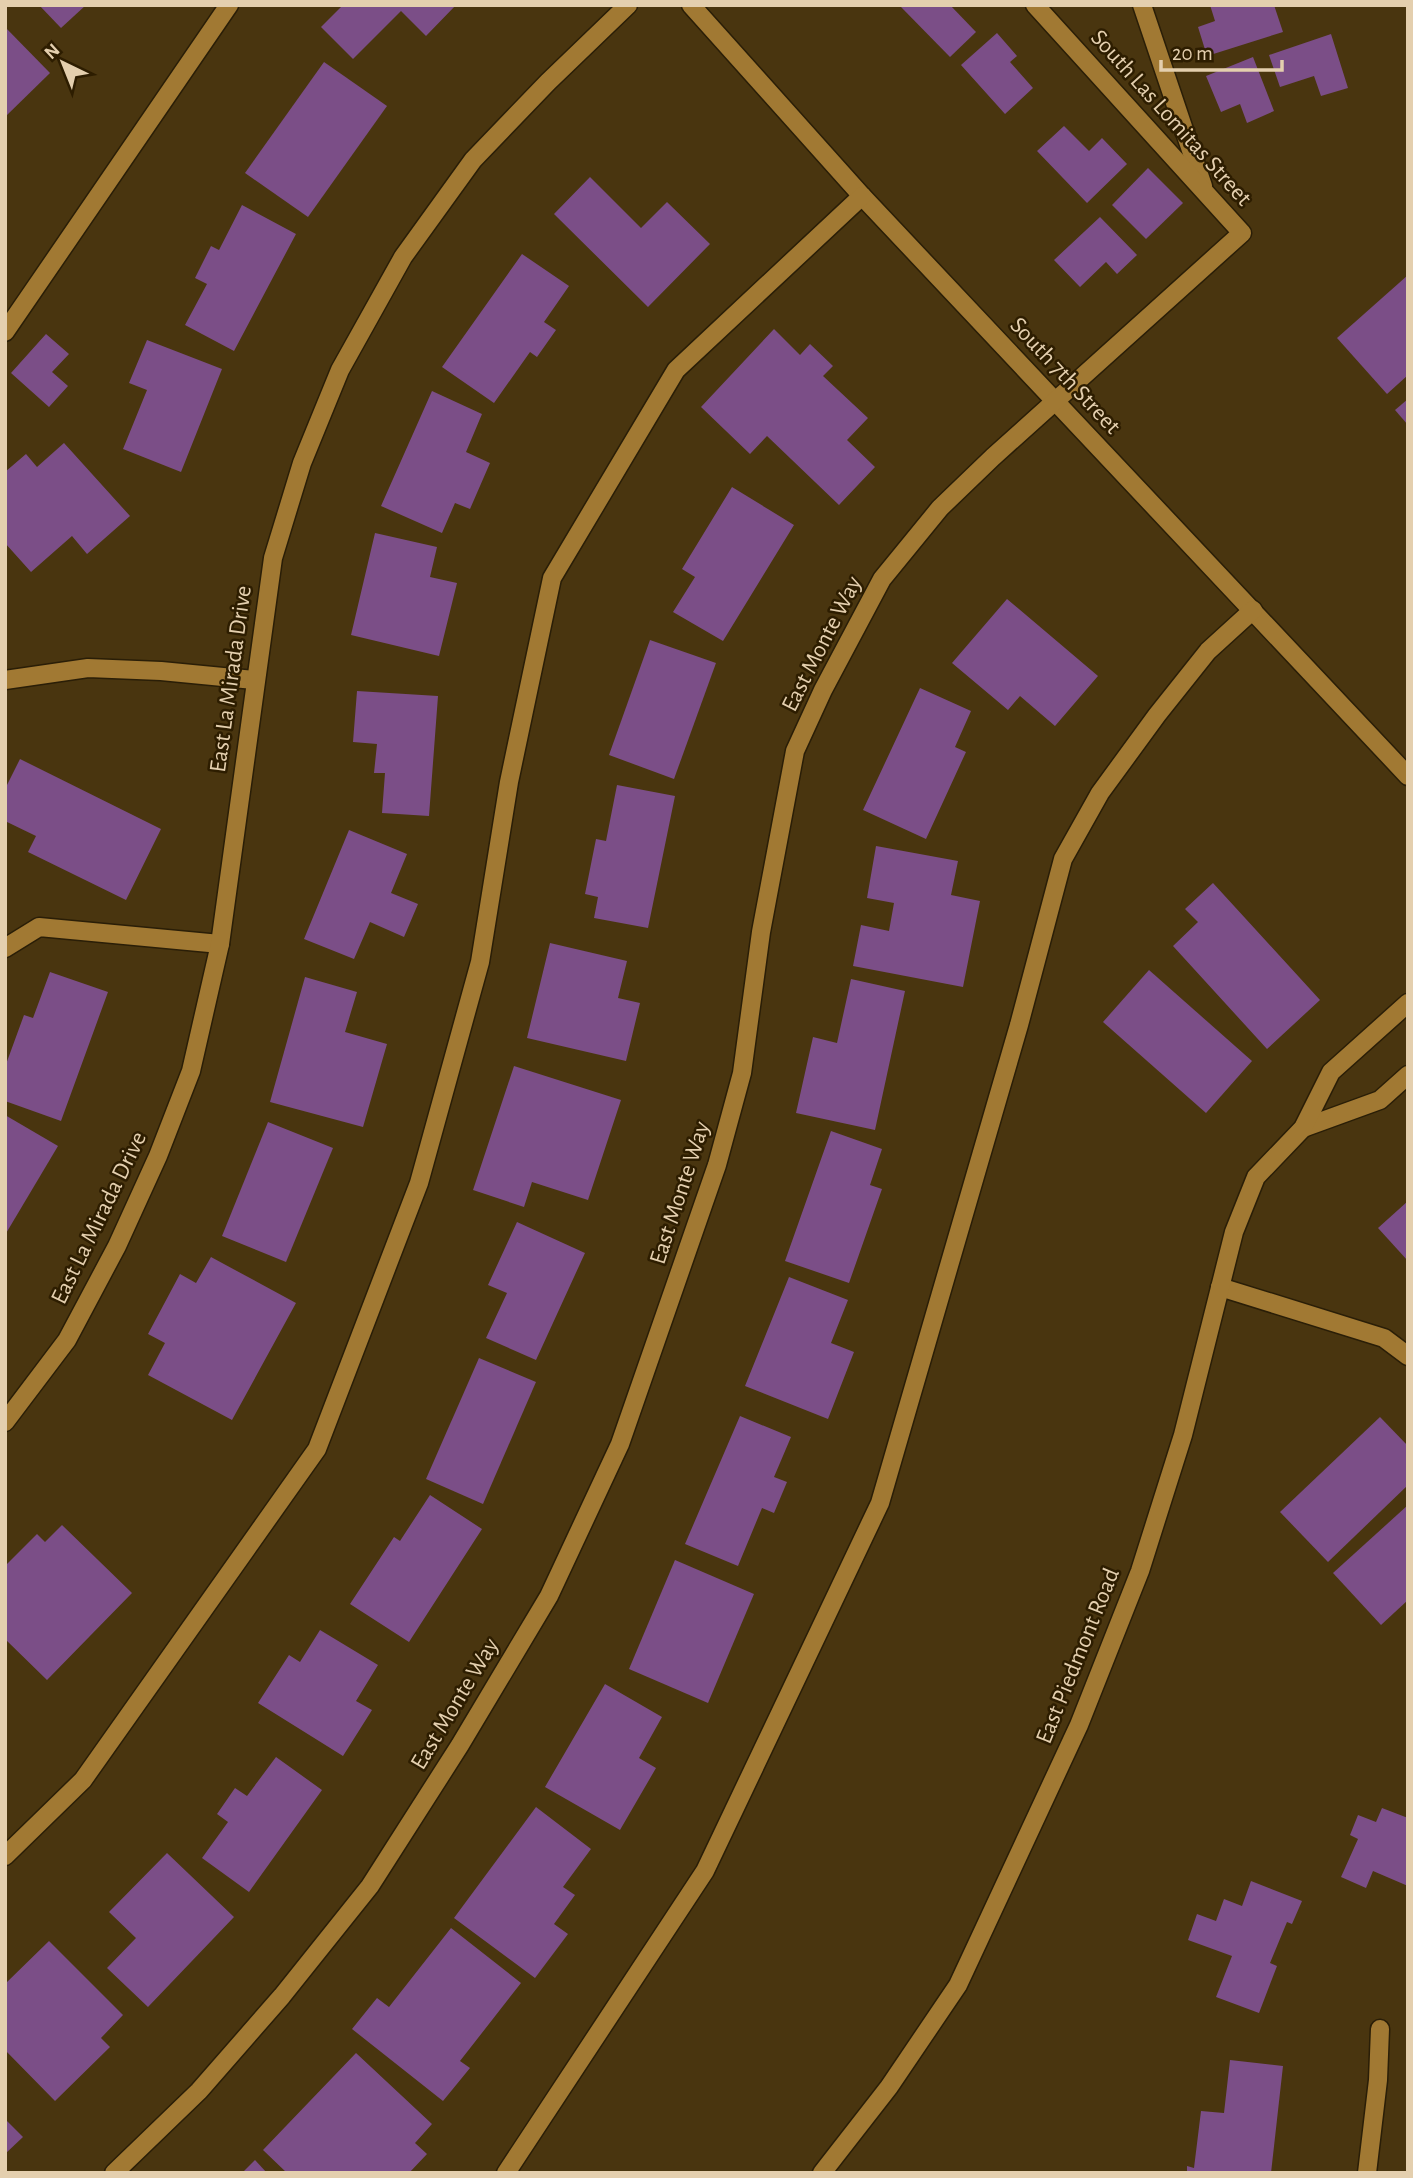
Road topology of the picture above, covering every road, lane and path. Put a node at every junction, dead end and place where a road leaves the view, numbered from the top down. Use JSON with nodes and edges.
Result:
{"nodes":[{"id":1,"x":229,"y":5,"type":"edge"},
{"id":2,"x":628,"y":5,"type":"edge"},
{"id":3,"x":691,"y":5,"type":"edge"},
{"id":4,"x":1035,"y":5,"type":"edge"},
{"id":5,"x":1142,"y":5,"type":"edge"},
{"id":6,"x":1205,"y":193,"type":"junction"},
{"id":7,"x":862,"y":196,"type":"junction"},
{"id":8,"x":1242,"y":233,"type":"joint"},
{"id":9,"x":5,"y":332,"type":"edge"},
{"id":10,"x":1056,"y":402,"type":"junction"},
{"id":11,"x":1253,"y":610,"type":"junction"},
{"id":12,"x":5,"y":680,"type":"edge"},
{"id":13,"x":254,"y":680,"type":"junction"},
{"id":14,"x":1408,"y":776,"type":"edge"},
{"id":15,"x":220,"y":944,"type":"junction"},
{"id":16,"x":5,"y":948,"type":"edge"},
{"id":17,"x":1408,"y":1003,"type":"edge"},
{"id":18,"x":1408,"y":1075,"type":"edge"},
{"id":19,"x":1304,"y":1128,"type":"junction"},
{"id":20,"x":1220,"y":1287,"type":"junction"},
{"id":21,"x":1408,"y":1356,"type":"edge"},
{"id":22,"x":5,"y":1422,"type":"edge"},
{"id":23,"x":5,"y":1856,"type":"edge"},
{"id":24,"x":1380,"y":2029,"type":"dead end"},
{"id":25,"x":114,"y":2173,"type":"edge"},
{"id":26,"x":506,"y":2173,"type":"edge"},
{"id":27,"x":822,"y":2173,"type":"edge"},
{"id":28,"x":1367,"y":2173,"type":"edge"}],
"edges":[{"from":1,"to":9,"type":"street"},
{"from":2,"to":13,"type":"street","name":"East La Mirada Drive"},
{"from":3,"to":7,"type":"street","name":"South 7th Street"},
{"from":4,"to":6,"type":"street","name":"South Las Lomitas Street"},
{"from":5,"to":6,"type":"street"},
{"from":6,"to":8,"type":"street","name":"South Las Lomitas Street"},
{"from":7,"to":10,"type":"street","name":"South 7th Street"},
{"from":7,"to":23,"type":"street"},
{"from":8,"to":10,"type":"street","name":"East Monte Way"},
{"from":10,"to":11,"type":"street","name":"South 7th Street"},
{"from":10,"to":25,"type":"street","name":"East Monte Way"},
{"from":11,"to":14,"type":"street","name":"South 7th Street"},
{"from":11,"to":26,"type":"street"},
{"from":12,"to":13,"type":"street"},
{"from":13,"to":15,"type":"street","name":"East La Mirada Drive"},
{"from":15,"to":16,"type":"street"},
{"from":15,"to":22,"type":"street","name":"East La Mirada Drive"},
{"from":17,"to":19,"type":"street","name":"East Piedmont Road"},
{"from":18,"to":19,"type":"street","name":"East Piedmont Road"},
{"from":19,"to":20,"type":"street","name":"East Piedmont Road"},
{"from":20,"to":21,"type":"street"},
{"from":20,"to":27,"type":"street","name":"East Piedmont Road"},
{"from":24,"to":28,"type":"street"}]}
